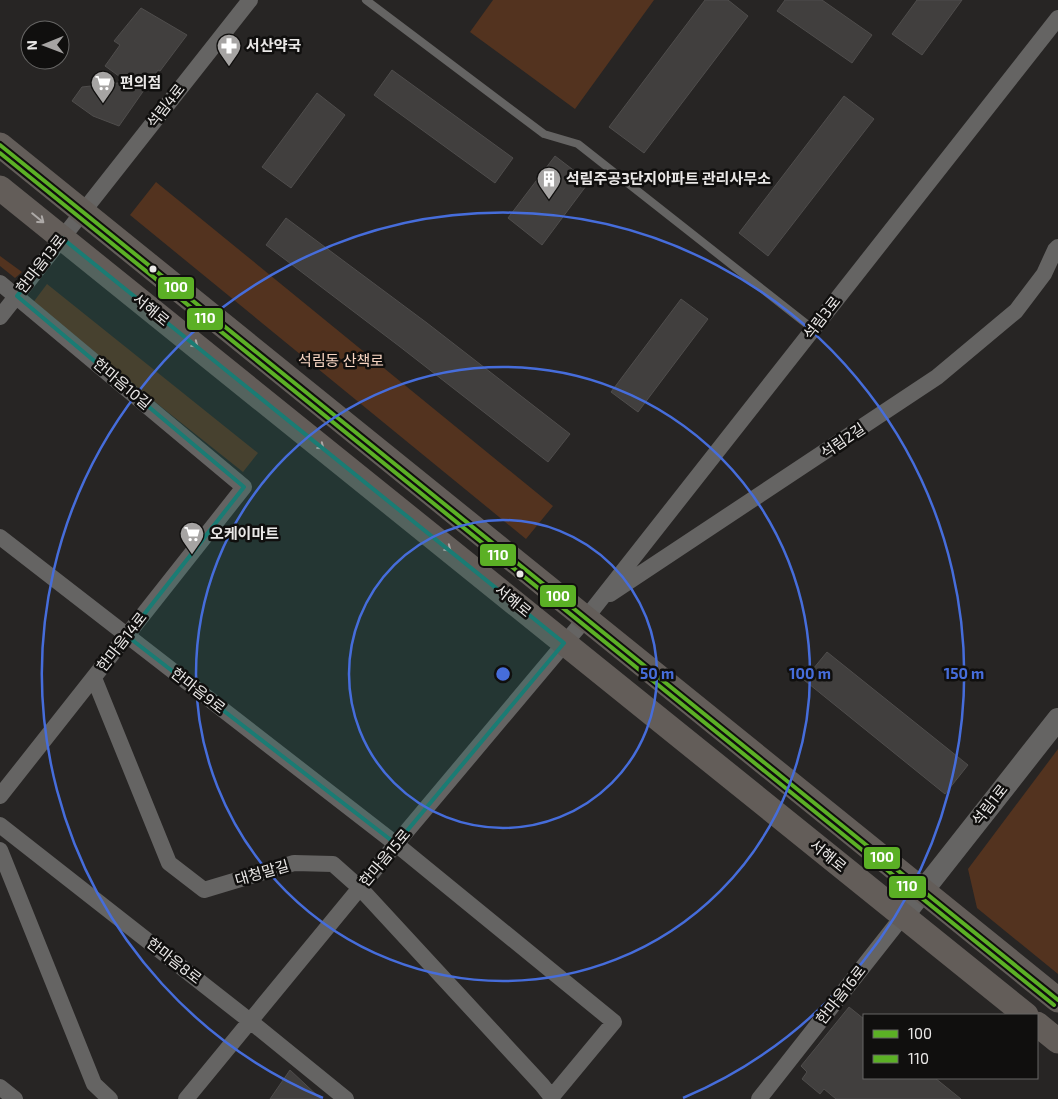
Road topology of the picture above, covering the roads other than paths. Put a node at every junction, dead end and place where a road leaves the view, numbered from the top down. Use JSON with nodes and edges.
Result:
{"nodes":[{"id":1,"x":250,"y":0,"type":"edge"},
{"id":2,"x":366,"y":0,"type":"edge"},
{"id":3,"x":1058,"y":18,"type":"edge"},
{"id":4,"x":0,"y":145,"type":"edge"},
{"id":5,"x":0,"y":188,"type":"edge"},
{"id":6,"x":82,"y":212,"type":"junction"},
{"id":7,"x":62,"y":238,"type":"junction"},
{"id":8,"x":1058,"y":247,"type":"edge"},
{"id":9,"x":0,"y":283,"type":"edge"},
{"id":10,"x":17,"y":296,"type":"junction"},
{"id":11,"x":0,"y":317,"type":"edge"},
{"id":12,"x":813,"y":329,"type":"junction"},
{"id":13,"x":244,"y":487,"type":"joint"},
{"id":14,"x":0,"y":538,"type":"edge"},
{"id":15,"x":592,"y":610,"type":"junction"},
{"id":16,"x":127,"y":636,"type":"junction"},
{"id":17,"x":564,"y":643,"type":"junction"},
{"id":18,"x":94,"y":678,"type":"junction"},
{"id":19,"x":1058,"y":719,"type":"edge"},
{"id":20,"x":0,"y":796,"type":"edge"},
{"id":21,"x":0,"y":826,"type":"edge"},
{"id":22,"x":396,"y":844,"type":"junction"},
{"id":23,"x":0,"y":850,"type":"edge"},
{"id":24,"x":360,"y":888,"type":"junction"},
{"id":25,"x":922,"y":891,"type":"junction"},
{"id":26,"x":903,"y":916,"type":"junction"},
{"id":27,"x":1058,"y":1000,"type":"edge"},
{"id":28,"x":1025,"y":1014,"type":"edge"},
{"id":29,"x":250,"y":1021,"type":"junction"},
{"id":30,"x":1038,"y":1025,"type":"edge"},
{"id":31,"x":1058,"y":1041,"type":"edge"},
{"id":32,"x":0,"y":1087,"type":"edge"},
{"id":33,"x":551,"y":1098,"type":"edge"},
{"id":34,"x":15,"y":1099,"type":"edge"},
{"id":35,"x":110,"y":1099,"type":"edge"},
{"id":36,"x":186,"y":1099,"type":"edge"},
{"id":37,"x":346,"y":1099,"type":"edge"},
{"id":38,"x":759,"y":1099,"type":"edge"}],
"edges":[{"from":1,"to":6,"type":"street","name":"석림4로"},
{"from":2,"to":12,"type":"lane"},
{"from":3,"to":12,"type":"street","name":"석림3로"},
{"from":4,"to":6,"type":"main road"},
{"from":5,"to":7,"type":"main road","name":"서해로","one_way":true},
{"from":6,"to":7,"type":"street","name":"한마음13로"},
{"from":6,"to":15,"type":"main road"},
{"from":7,"to":10,"type":"street","name":"한마음13로"},
{"from":7,"to":17,"type":"main road","name":"서해로","one_way":true},
{"from":8,"to":15,"type":"street","name":"석림2길"},
{"from":9,"to":10,"type":"street","name":"한마음10길"},
{"from":10,"to":11,"type":"street","name":"한마음13로"},
{"from":10,"to":13,"type":"street","name":"한마음10길"},
{"from":12,"to":15,"type":"street","name":"석림3로"},
{"from":13,"to":16,"type":"street","name":"한마음14로"},
{"from":14,"to":16,"type":"street","name":"한마음9로"},
{"from":15,"to":17,"type":"street","name":"한마음15로"},
{"from":15,"to":25,"type":"main road"},
{"from":16,"to":18,"type":"street","name":"한마음14로"},
{"from":16,"to":22,"type":"street","name":"한마음9로"},
{"from":17,"to":22,"type":"street","name":"한마음15로"},
{"from":17,"to":26,"type":"main road","name":"서해로"},
{"from":18,"to":20,"type":"street","name":"한마음14로"},
{"from":18,"to":24,"type":"street","name":"대청말길"},
{"from":19,"to":25,"type":"street","name":"석림1로"},
{"from":21,"to":29,"type":"street","name":"한마음8로"},
{"from":22,"to":24,"type":"street","name":"한마음15로"},
{"from":22,"to":33,"type":"street","name":"한마음9로"},
{"from":23,"to":35,"type":"street"},
{"from":24,"to":29,"type":"street","name":"한마음15로"},
{"from":24,"to":33,"type":"street","name":"대청말길"},
{"from":25,"to":26,"type":"street","name":"한마음16로"},
{"from":25,"to":27,"type":"main road"},
{"from":26,"to":28,"type":"main road","name":"서해로"},
{"from":26,"to":38,"type":"street","name":"한마음16로"},
{"from":29,"to":36,"type":"street","name":"한마음15로"},
{"from":29,"to":37,"type":"street","name":"한마음8로"},
{"from":30,"to":31,"type":"main road"},
{"from":32,"to":34,"type":"street"}]}
